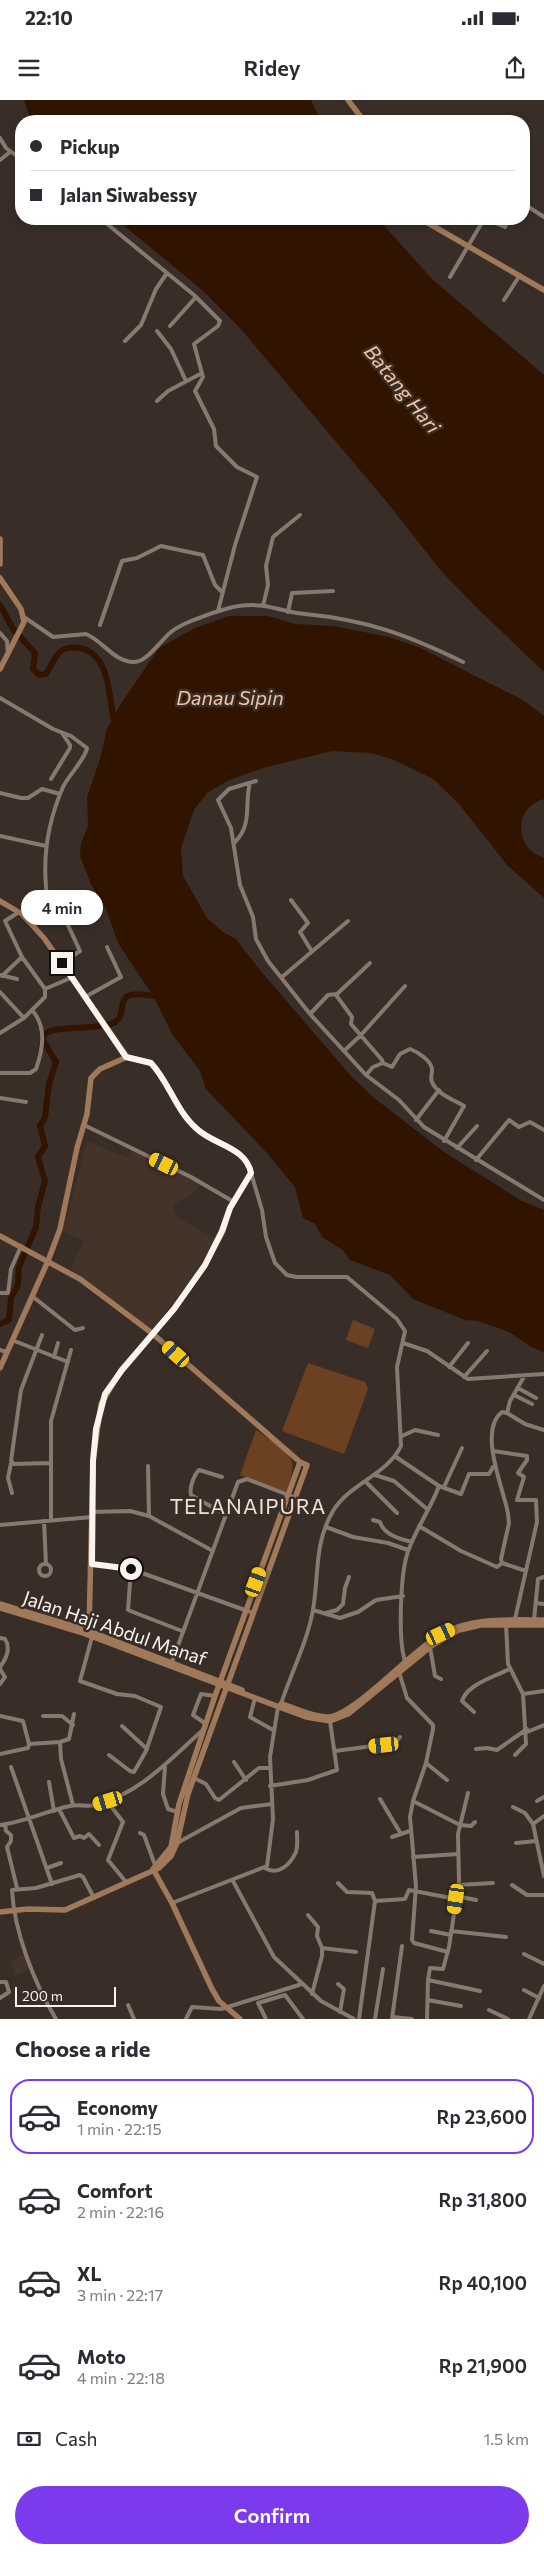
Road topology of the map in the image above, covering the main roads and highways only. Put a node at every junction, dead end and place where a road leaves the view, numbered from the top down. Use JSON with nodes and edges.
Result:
{"nodes":[{"id":1,"x":348,"y":100,"type":"edge"},
{"id":2,"x":359,"y":115,"type":"edge"},
{"id":3,"x":431,"y":225,"type":"edge"},
{"id":4,"x":544,"y":290,"type":"edge"},
{"id":5,"x":0,"y":539,"type":"edge"},
{"id":6,"x":0,"y":564,"type":"edge"},
{"id":7,"x":0,"y":578,"type":"edge"},
{"id":8,"x":0,"y":670,"type":"edge"},
{"id":9,"x":0,"y":901,"type":"edge"},
{"id":10,"x":126,"y":1057,"type":"junction"},
{"id":11,"x":0,"y":1236,"type":"edge"},
{"id":12,"x":48,"y":1261,"type":"junction"},
{"id":13,"x":153,"y":1334,"type":"junction"},
{"id":14,"x":2,"y":1350,"type":"edge"},
{"id":15,"x":0,"y":1368,"type":"edge"},
{"id":16,"x":300,"y":1462,"type":"junction"},
{"id":17,"x":0,"y":1604,"type":"edge"},
{"id":18,"x":0,"y":1608,"type":"edge"},
{"id":19,"x":48,"y":1620,"type":"junction"},
{"id":20,"x":544,"y":1620,"type":"edge"},
{"id":21,"x":544,"y":1625,"type":"edge"},
{"id":22,"x":91,"y":1634,"type":"junction"},
{"id":23,"x":110,"y":1641,"type":"junction"},
{"id":24,"x":220,"y":1683,"type":"junction"},
{"id":25,"x":227,"y":1686,"type":"junction"},
{"id":26,"x":280,"y":1705,"type":"junction"},
{"id":27,"x":186,"y":1793,"type":"junction"},
{"id":28,"x":156,"y":1867,"type":"junction"},
{"id":29,"x":0,"y":1912,"type":"edge"},
{"id":30,"x":240,"y":2019,"type":"edge"}],
"edges":[{"from":1,"to":2,"type":"main road"},
{"from":3,"to":4,"type":"main road"},
{"from":5,"to":6,"type":"main road"},
{"from":7,"to":8,"type":"main road"},
{"from":9,"to":10,"type":"main road"},
{"from":10,"to":12,"type":"main road"},
{"from":10,"to":13,"type":"main road"},
{"from":11,"to":12,"type":"main road"},
{"from":12,"to":13,"type":"main road"},
{"from":12,"to":14,"type":"main road"},
{"from":13,"to":16,"type":"main road"},
{"from":13,"to":22,"type":"main road"},
{"from":14,"to":15,"type":"main road"},
{"from":16,"to":24,"type":"main road"},
{"from":16,"to":25,"type":"main road"},
{"from":17,"to":19,"type":"main road","name":"Jalan Haji Abdul Manaf"},
{"from":18,"to":19,"type":"main road","name":"Jalan Haji Abdul Manaf"},
{"from":19,"to":22,"type":"main road","name":"Jalan Haji Abdul Manaf"},
{"from":20,"to":26,"type":"main road"},
{"from":21,"to":26,"type":"main road"},
{"from":22,"to":23,"type":"main road","name":"Jalan Haji Abdul Manaf"},
{"from":23,"to":24,"type":"main road","name":"Jalan Haji Abdul Manaf"},
{"from":23,"to":24,"type":"main road","name":"Jalan Haji Abdul Manaf"},
{"from":24,"to":25,"type":"main road"},
{"from":24,"to":27,"type":"main road"},
{"from":25,"to":26,"type":"main road"},
{"from":25,"to":26,"type":"main road"},
{"from":25,"to":27,"type":"main road"},
{"from":27,"to":28,"type":"main road"},
{"from":27,"to":28,"type":"main road"},
{"from":28,"to":29,"type":"main road"},
{"from":28,"to":30,"type":"main road"}]}
